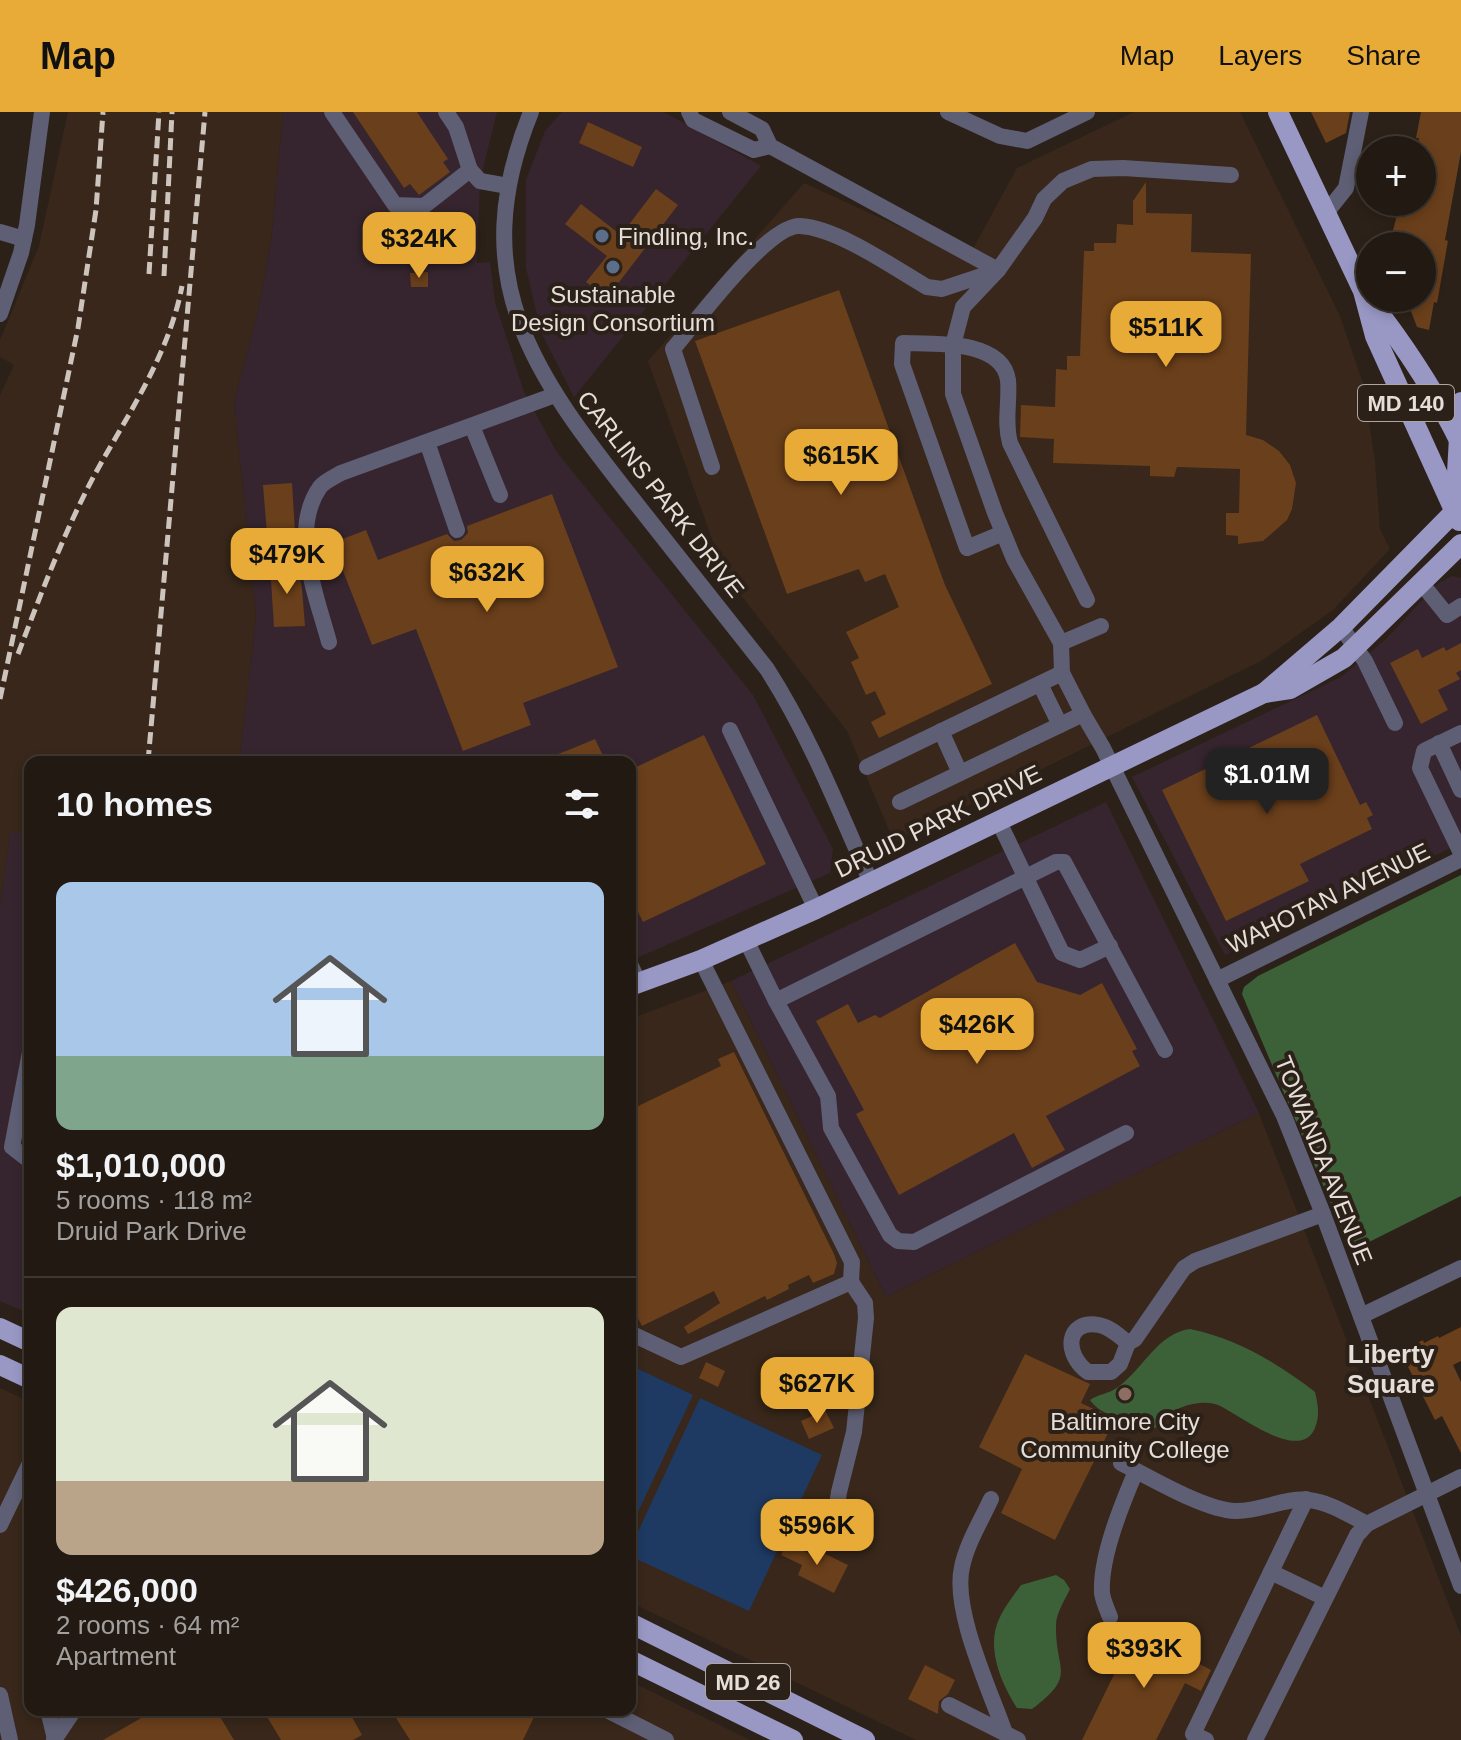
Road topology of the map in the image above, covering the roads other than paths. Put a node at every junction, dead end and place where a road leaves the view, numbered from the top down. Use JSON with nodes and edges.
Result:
{"nodes":[{"id":1,"x":42,"y":112,"type":"edge"},
{"id":2,"x":332,"y":112,"type":"edge"},
{"id":3,"x":446,"y":112,"type":"edge"},
{"id":4,"x":531,"y":112,"type":"edge"},
{"id":5,"x":689,"y":112,"type":"edge"},
{"id":6,"x":730,"y":112,"type":"edge"},
{"id":7,"x":948,"y":112,"type":"edge"},
{"id":8,"x":1087,"y":112,"type":"edge"},
{"id":9,"x":1278,"y":112,"type":"edge"},
{"id":10,"x":1361,"y":112,"type":"edge"},
{"id":11,"x":770,"y":146,"type":"junction"},
{"id":12,"x":470,"y":170,"type":"junction"},
{"id":13,"x":1231,"y":175,"type":"dead end"},
{"id":14,"x":508,"y":186,"type":"junction"},
{"id":15,"x":1326,"y":213,"type":"junction"},
{"id":16,"x":0,"y":232,"type":"edge"},
{"id":17,"x":24,"y":239,"type":"junction"},
{"id":18,"x":998,"y":270,"type":"junction"},
{"id":19,"x":1356,"y":276,"type":"edge"},
{"id":20,"x":1369,"y":312,"type":"edge"},
{"id":21,"x":1379,"y":312,"type":"edge"},
{"id":22,"x":0,"y":314,"type":"edge"},
{"id":23,"x":953,"y":345,"type":"junction"},
{"id":24,"x":555,"y":395,"type":"junction"},
{"id":25,"x":1461,"y":402,"type":"edge"},
{"id":26,"x":472,"y":426,"type":"junction"},
{"id":27,"x":1460,"y":441,"type":"edge"},
{"id":28,"x":427,"y":442,"type":"junction"},
{"id":29,"x":712,"y":467,"type":"dead end"},
{"id":30,"x":500,"y":495,"type":"dead end"},
{"id":31,"x":1459,"y":514,"type":"edge"},
{"id":32,"x":457,"y":530,"type":"dead end"},
{"id":33,"x":1003,"y":533,"type":"junction"},
{"id":34,"x":1461,"y":544,"type":"edge"},
{"id":35,"x":1422,"y":584,"type":"junction"},
{"id":36,"x":1087,"y":600,"type":"dead end"},
{"id":37,"x":1461,"y":606,"type":"edge"},
{"id":38,"x":1101,"y":626,"type":"dead end"},
{"id":39,"x":1341,"y":627,"type":"junction"},
{"id":40,"x":329,"y":642,"type":"dead end"},
{"id":41,"x":1061,"y":643,"type":"junction"},
{"id":42,"x":1357,"y":648,"type":"junction"},
{"id":43,"x":1062,"y":673,"type":"junction"},
{"id":44,"x":1040,"y":684,"type":"junction"},
{"id":45,"x":1264,"y":693,"type":"junction"},
{"id":46,"x":1083,"y":714,"type":"junction"},
{"id":47,"x":1395,"y":723,"type":"dead end"},
{"id":48,"x":1060,"y":725,"type":"junction"},
{"id":49,"x":730,"y":730,"type":"dead end"},
{"id":50,"x":941,"y":731,"type":"junction"},
{"id":51,"x":1461,"y":733,"type":"edge"},
{"id":52,"x":1439,"y":743,"type":"junction"},
{"id":53,"x":1111,"y":766,"type":"junction"},
{"id":54,"x":867,"y":767,"type":"dead end"},
{"id":55,"x":960,"y":773,"type":"junction"},
{"id":56,"x":1461,"y":790,"type":"edge"},
{"id":57,"x":900,"y":802,"type":"dead end"},
{"id":58,"x":998,"y":820,"type":"junction"},
{"id":59,"x":1461,"y":853,"type":"edge"},
{"id":60,"x":1461,"y":859,"type":"edge"},
{"id":61,"x":1026,"y":878,"type":"junction"},
{"id":62,"x":871,"y":883,"type":"junction"},
{"id":63,"x":816,"y":909,"type":"junction"},
{"id":64,"x":746,"y":940,"type":"junction"},
{"id":65,"x":1110,"y":946,"type":"junction"},
{"id":66,"x":701,"y":960,"type":"junction"},
{"id":67,"x":1217,"y":980,"type":"junction"},
{"id":68,"x":636,"y":984,"type":"edge"},
{"id":69,"x":776,"y":1001,"type":"junction"},
{"id":70,"x":1165,"y":1050,"type":"dead end"},
{"id":71,"x":24,"y":1084,"type":"edge"},
{"id":72,"x":1126,"y":1133,"type":"dead end"},
{"id":73,"x":24,"y":1156,"type":"edge"},
{"id":74,"x":1323,"y":1214,"type":"junction"},
{"id":75,"x":1461,"y":1268,"type":"edge"},
{"id":76,"x":851,"y":1282,"type":"junction"},
{"id":77,"x":1361,"y":1316,"type":"junction"},
{"id":78,"x":0,"y":1328,"type":"edge"},
{"id":79,"x":636,"y":1336,"type":"edge"},
{"id":80,"x":24,"y":1339,"type":"edge"},
{"id":81,"x":1128,"y":1343,"type":"dead end"},
{"id":82,"x":0,"y":1365,"type":"edge"},
{"id":83,"x":24,"y":1376,"type":"edge"},
{"id":84,"x":24,"y":1476,"type":"edge"},
{"id":85,"x":1461,"y":1477,"type":"edge"},
{"id":86,"x":1425,"y":1494,"type":"junction"},
{"id":87,"x":991,"y":1499,"type":"dead end"},
{"id":88,"x":1306,"y":1499,"type":"junction"},
{"id":89,"x":1367,"y":1524,"type":"junction"},
{"id":90,"x":0,"y":1525,"type":"edge"},
{"id":91,"x":832,"y":1539,"type":"dead end"},
{"id":92,"x":1271,"y":1572,"type":"junction"},
{"id":93,"x":1461,"y":1586,"type":"edge"},
{"id":94,"x":1325,"y":1598,"type":"junction"},
{"id":95,"x":1110,"y":1617,"type":"dead end"},
{"id":96,"x":636,"y":1626,"type":"edge"},
{"id":97,"x":636,"y":1663,"type":"edge"},
{"id":98,"x":0,"y":1695,"type":"edge"},
{"id":99,"x":949,"y":1705,"type":"dead end"},
{"id":100,"x":49,"y":1716,"type":"edge"},
{"id":101,"x":70,"y":1716,"type":"edge"},
{"id":102,"x":619,"y":1716,"type":"edge"},
{"id":103,"x":1011,"y":1737,"type":"edge"},
{"id":104,"x":1195,"y":1738,"type":"edge"},
{"id":105,"x":54,"y":1739,"type":"edge"},
{"id":106,"x":10,"y":1740,"type":"edge"},
{"id":107,"x":666,"y":1740,"type":"edge"},
{"id":108,"x":793,"y":1740,"type":"edge"},
{"id":109,"x":865,"y":1740,"type":"edge"},
{"id":110,"x":1255,"y":1740,"type":"edge"}],
"edges":[{"from":1,"to":17,"type":"street"},
{"from":2,"to":12,"type":"street"},
{"from":3,"to":12,"type":"street"},
{"from":4,"to":14,"type":"street","name":"CARLINS PARK DRIVE"},
{"from":5,"to":11,"type":"street"},
{"from":6,"to":11,"type":"street"},
{"from":7,"to":8,"type":"street"},
{"from":9,"to":15,"type":"main road","number":"MD 140"},
{"from":10,"to":15,"type":"street"},
{"from":11,"to":18,"type":"street"},
{"from":12,"to":14,"type":"street"},
{"from":13,"to":18,"type":"street"},
{"from":14,"to":24,"type":"street","name":"CARLINS PARK DRIVE"},
{"from":15,"to":19,"type":"main road","number":"MD 140"},
{"from":16,"to":17,"type":"street"},
{"from":17,"to":22,"type":"street"},
{"from":18,"to":23,"type":"street"},
{"from":18,"to":29,"type":"street"},
{"from":20,"to":31,"type":"main road","number":"MD 140"},
{"from":21,"to":27,"type":"main road","number":"MD 140"},
{"from":23,"to":33,"type":"street"},
{"from":23,"to":33,"type":"street"},
{"from":23,"to":36,"type":"street"},
{"from":24,"to":26,"type":"street"},
{"from":24,"to":62,"type":"street","name":"CARLINS PARK DRIVE"},
{"from":25,"to":27,"type":"main road"},
{"from":26,"to":28,"type":"street"},
{"from":26,"to":30,"type":"street"},
{"from":27,"to":31,"type":"main road"},
{"from":28,"to":32,"type":"street"},
{"from":28,"to":40,"type":"street"},
{"from":31,"to":39,"type":"main road","name":"DRUID PARK DRIVE"},
{"from":33,"to":41,"type":"street"},
{"from":34,"to":35,"type":"main road","name":"DRUID PARK DRIVE"},
{"from":35,"to":37,"type":"street"},
{"from":35,"to":42,"type":"main road","name":"DRUID PARK DRIVE"},
{"from":38,"to":41,"type":"street"},
{"from":39,"to":42,"type":"street"},
{"from":39,"to":45,"type":"main road","name":"DRUID PARK DRIVE"},
{"from":41,"to":43,"type":"street"},
{"from":42,"to":45,"type":"main road","name":"DRUID PARK DRIVE"},
{"from":42,"to":47,"type":"street"},
{"from":43,"to":44,"type":"street"},
{"from":43,"to":46,"type":"street","name":"TOWANDA AVENUE"},
{"from":44,"to":48,"type":"street"},
{"from":44,"to":50,"type":"street"},
{"from":45,"to":53,"type":"main road","name":"DRUID PARK DRIVE"},
{"from":46,"to":48,"type":"street"},
{"from":46,"to":53,"type":"street","name":"TOWANDA AVENUE"},
{"from":48,"to":55,"type":"street"},
{"from":49,"to":63,"type":"street"},
{"from":50,"to":54,"type":"street"},
{"from":50,"to":55,"type":"street"},
{"from":51,"to":52,"type":"street"},
{"from":52,"to":56,"type":"street"},
{"from":52,"to":59,"type":"street"},
{"from":53,"to":58,"type":"main road","name":"DRUID PARK DRIVE"},
{"from":53,"to":67,"type":"street","name":"TOWANDA AVENUE"},
{"from":55,"to":57,"type":"street"},
{"from":58,"to":61,"type":"street"},
{"from":58,"to":62,"type":"main road","name":"DRUID PARK DRIVE"},
{"from":60,"to":67,"type":"street","name":"WAHOTAN AVENUE"},
{"from":61,"to":65,"type":"street"},
{"from":61,"to":65,"type":"street"},
{"from":61,"to":69,"type":"street"},
{"from":62,"to":63,"type":"main road","name":"DRUID PARK DRIVE"},
{"from":63,"to":64,"type":"main road","name":"DRUID PARK DRIVE"},
{"from":64,"to":66,"type":"main road","name":"DRUID PARK DRIVE"},
{"from":64,"to":69,"type":"street"},
{"from":65,"to":70,"type":"street"},
{"from":66,"to":68,"type":"main road","name":"DRUID PARK DRIVE"},
{"from":66,"to":76,"type":"street"},
{"from":67,"to":74,"type":"street","name":"TOWANDA AVENUE"},
{"from":69,"to":72,"type":"street"},
{"from":71,"to":73,"type":"street"},
{"from":74,"to":77,"type":"street","name":"TOWANDA AVENUE"},
{"from":74,"to":81,"type":"street"},
{"from":75,"to":77,"type":"street"},
{"from":76,"to":79,"type":"street"},
{"from":76,"to":91,"type":"street"},
{"from":77,"to":86,"type":"street","name":"TOWANDA AVENUE"},
{"from":78,"to":80,"type":"main road"},
{"from":82,"to":83,"type":"main road"},
{"from":84,"to":90,"type":"street"},
{"from":85,"to":86,"type":"street"},
{"from":86,"to":89,"type":"street"},
{"from":86,"to":93,"type":"street","name":"TOWANDA AVENUE"},
{"from":87,"to":103,"type":"street"},
{"from":88,"to":89,"type":"street"},
{"from":88,"to":92,"type":"street"},
{"from":88,"to":95,"type":"street"},
{"from":89,"to":94,"type":"street"},
{"from":92,"to":94,"type":"street"},
{"from":92,"to":104,"type":"street"},
{"from":94,"to":110,"type":"street"},
{"from":96,"to":109,"type":"main road","number":"MD 26"},
{"from":97,"to":108,"type":"main road","number":"MD 26"},
{"from":98,"to":106,"type":"street"},
{"from":99,"to":103,"type":"street"},
{"from":100,"to":105,"type":"street"},
{"from":101,"to":105,"type":"street"},
{"from":102,"to":107,"type":"street"}]}
